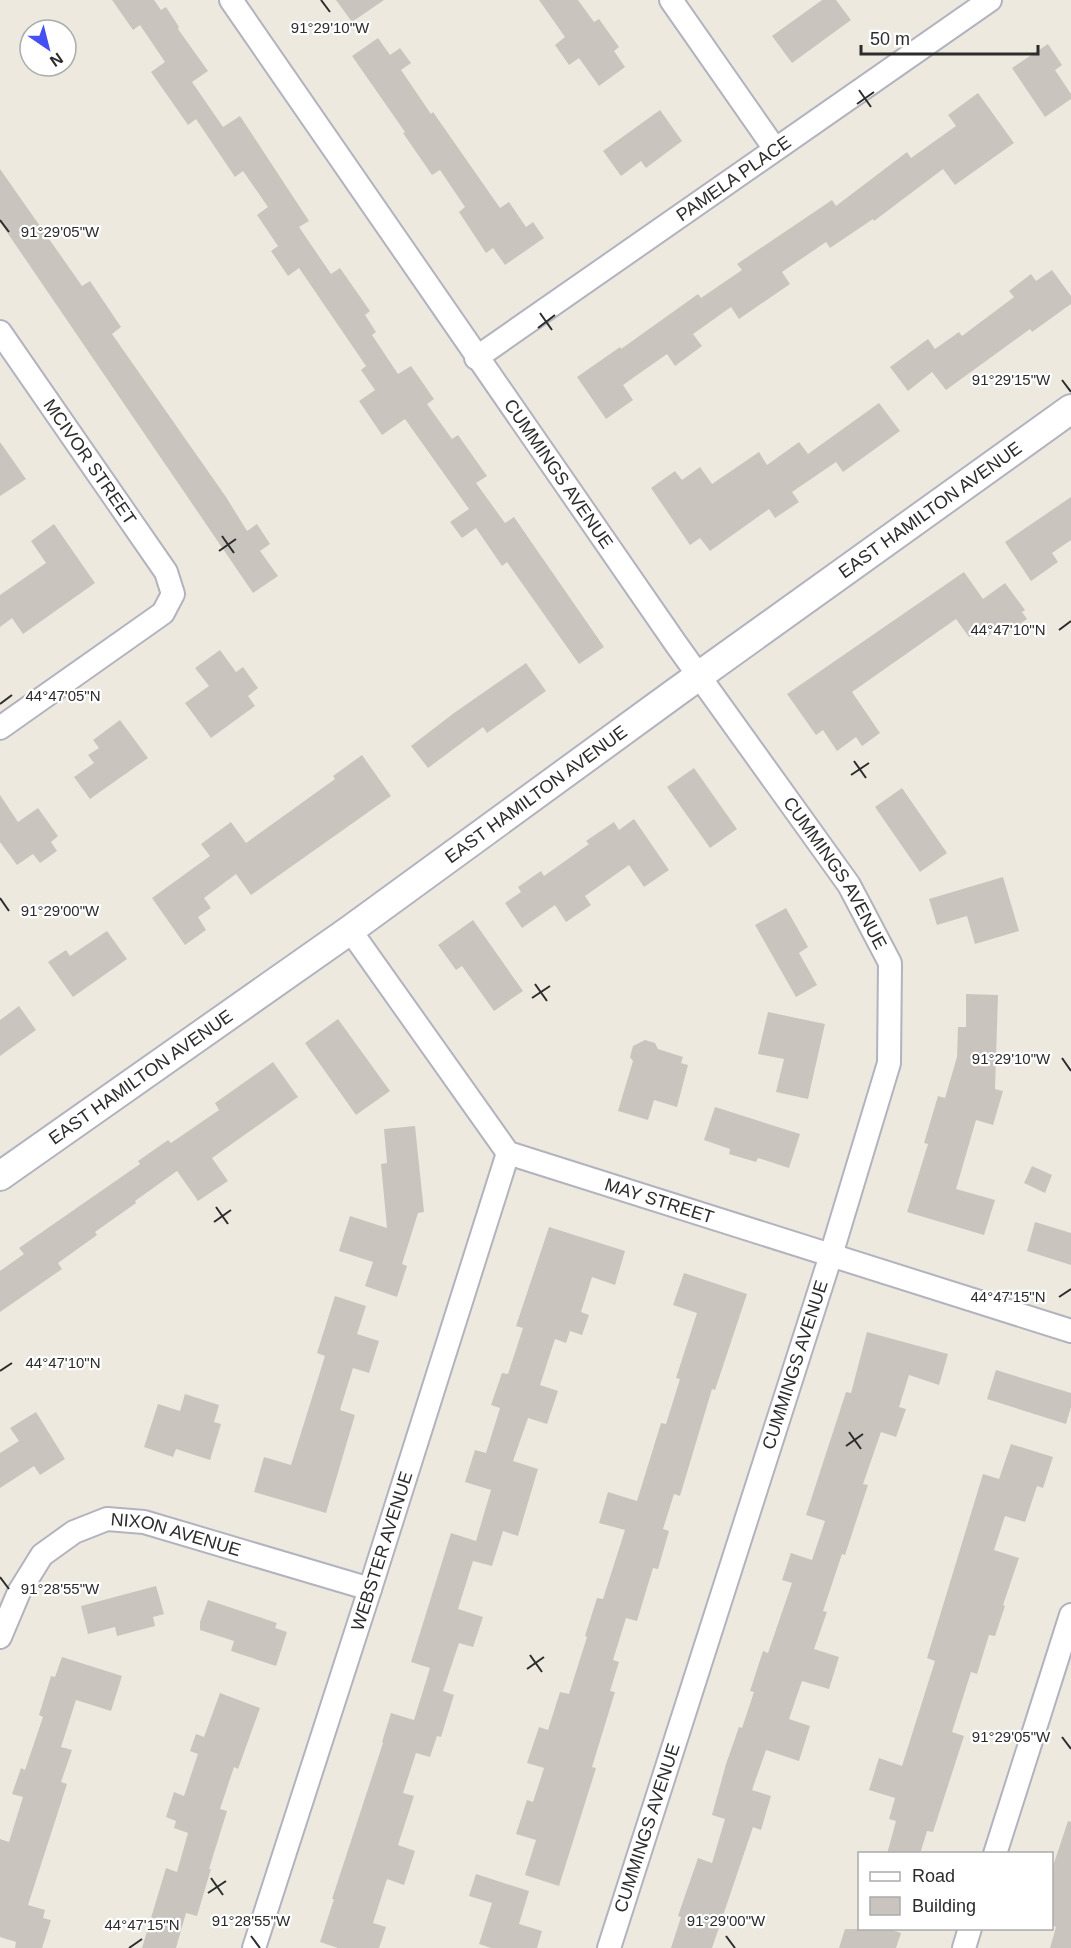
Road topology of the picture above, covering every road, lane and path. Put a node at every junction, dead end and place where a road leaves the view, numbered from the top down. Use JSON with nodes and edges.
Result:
{"nodes":[{"id":1,"x":231,"y":0,"type":"edge"},
{"id":2,"x":671,"y":0,"type":"edge"},
{"id":3,"x":990,"y":0,"type":"edge"},
{"id":4,"x":775,"y":149,"type":"junction"},
{"id":5,"x":0,"y":332,"type":"edge"},
{"id":6,"x":476,"y":358,"type":"junction"},
{"id":7,"x":1071,"y":409,"type":"edge"},
{"id":8,"x":698,"y":676,"type":"junction"},
{"id":9,"x":0,"y":728,"type":"edge"},
{"id":10,"x":350,"y":930,"type":"junction"},
{"id":11,"x":508,"y":1153,"type":"junction"},
{"id":12,"x":0,"y":1176,"type":"edge"},
{"id":13,"x":831,"y":1255,"type":"junction"},
{"id":14,"x":1071,"y":1331,"type":"edge"},
{"id":15,"x":370,"y":1589,"type":"junction"},
{"id":16,"x":1071,"y":1615,"type":"edge"},
{"id":17,"x":0,"y":1637,"type":"edge"},
{"id":18,"x":995,"y":1852,"type":"edge"},
{"id":19,"x":970,"y":1930,"type":"edge"},
{"id":20,"x":254,"y":1948,"type":"edge"},
{"id":21,"x":609,"y":1948,"type":"edge"},
{"id":22,"x":964,"y":1948,"type":"edge"}],
"edges":[{"from":1,"to":6,"type":"street","name":"CUMMINGS AVENUE"},
{"from":2,"to":4,"type":"street"},
{"from":3,"to":4,"type":"street","name":"PAMELA PLACE"},
{"from":4,"to":6,"type":"street","name":"PAMELA PLACE"},
{"from":5,"to":9,"type":"street","name":"MCIVOR STREET"},
{"from":6,"to":8,"type":"street","name":"CUMMINGS AVENUE"},
{"from":7,"to":8,"type":"street","name":"EAST HAMILTON AVENUE"},
{"from":8,"to":10,"type":"street","name":"EAST HAMILTON AVENUE"},
{"from":8,"to":13,"type":"street","name":"CUMMINGS AVENUE"},
{"from":10,"to":11,"type":"street"},
{"from":10,"to":12,"type":"street","name":"EAST HAMILTON AVENUE"},
{"from":11,"to":13,"type":"street","name":"MAY STREET"},
{"from":11,"to":15,"type":"street","name":"WEBSTER AVENUE"},
{"from":13,"to":14,"type":"street","name":"MAY STREET"},
{"from":13,"to":21,"type":"street","name":"CUMMINGS AVENUE"},
{"from":15,"to":17,"type":"street","name":"NIXON AVENUE"},
{"from":15,"to":20,"type":"street","name":"WEBSTER AVENUE"},
{"from":16,"to":18,"type":"street"},
{"from":19,"to":22,"type":"street"}]}
